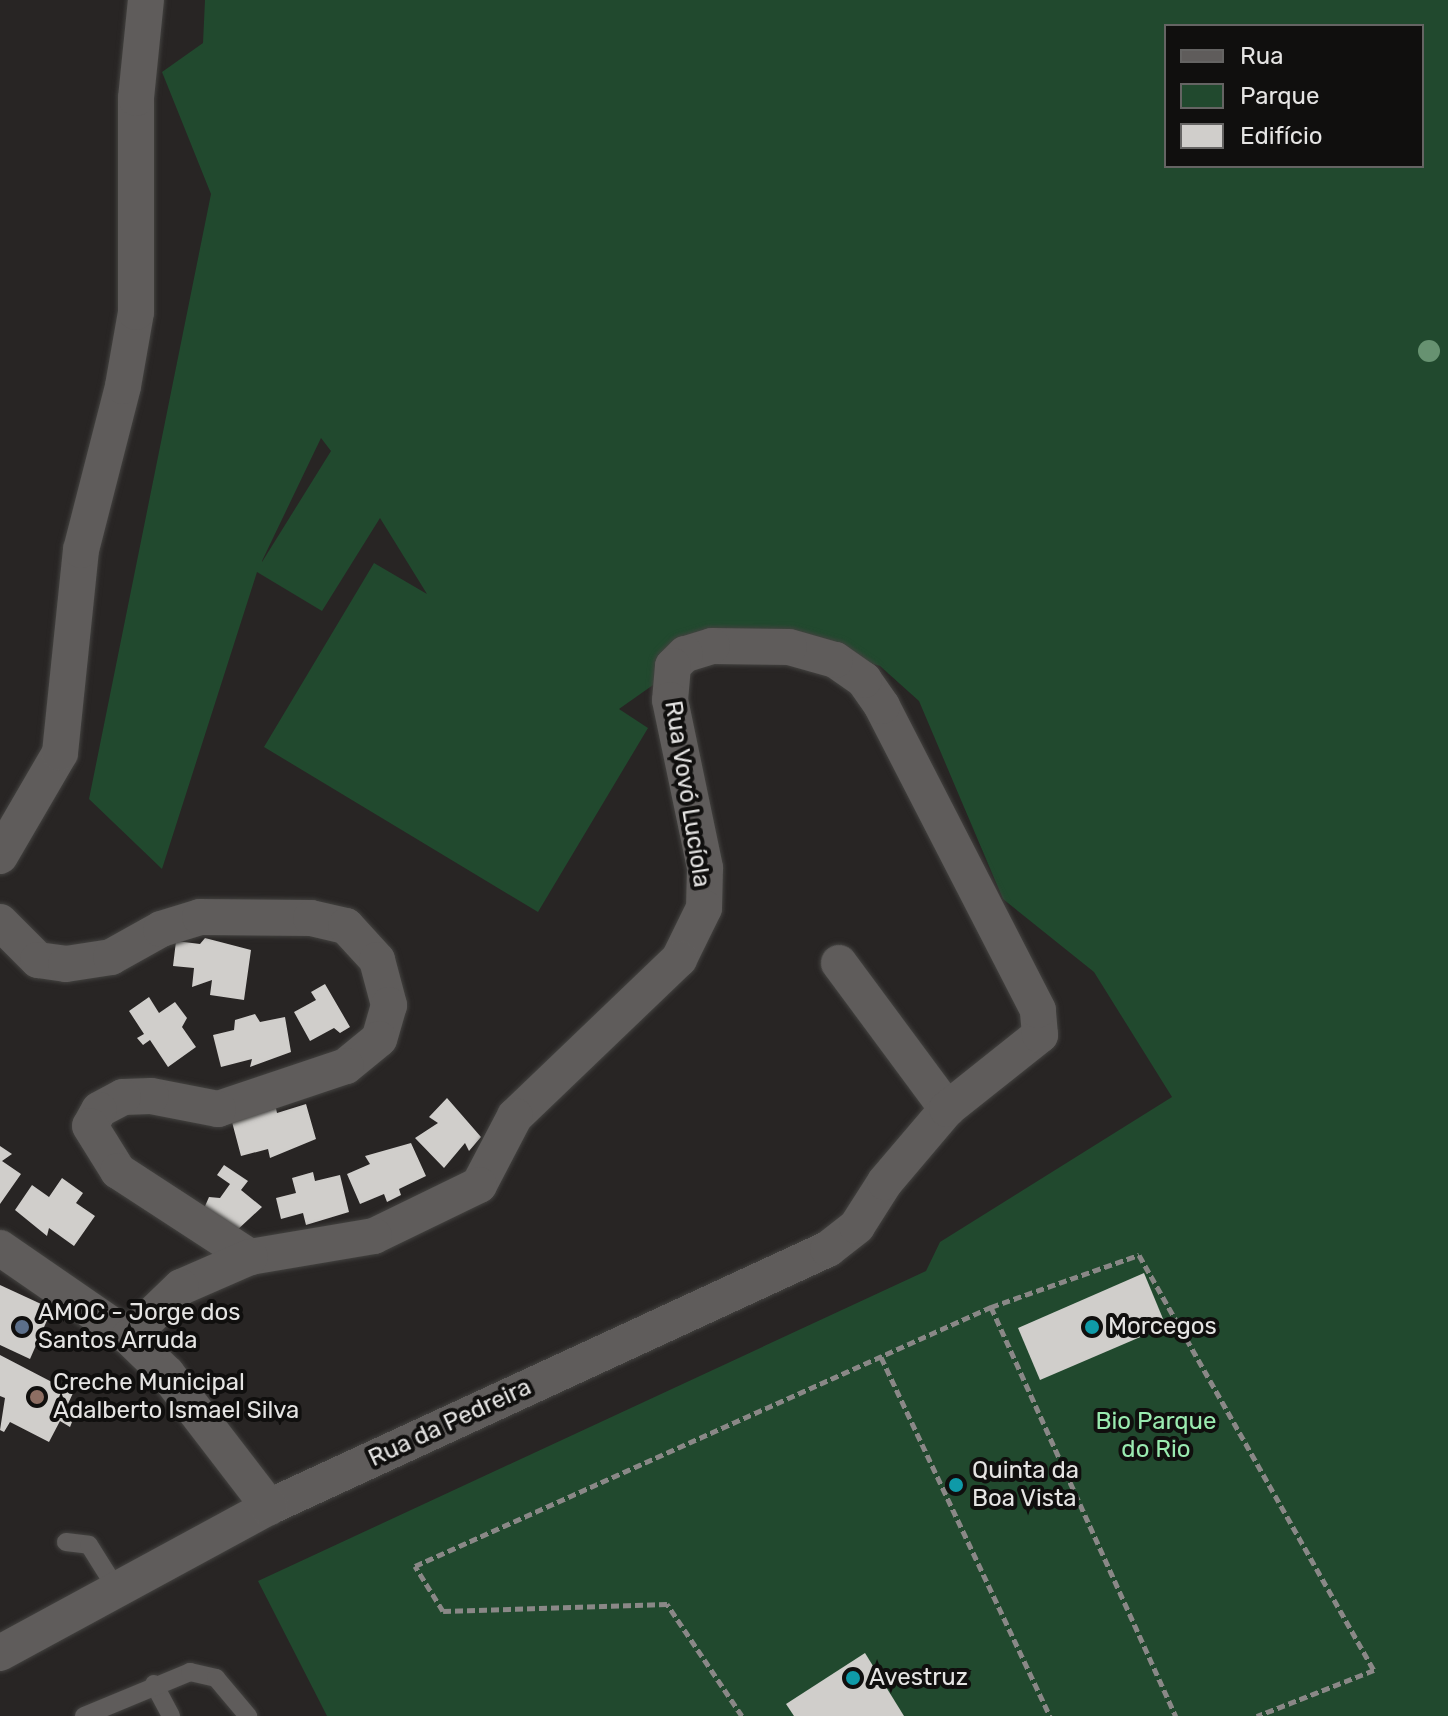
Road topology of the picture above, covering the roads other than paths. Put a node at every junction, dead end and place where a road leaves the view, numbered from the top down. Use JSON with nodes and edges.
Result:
{"nodes":[{"id":1,"x":146,"y":0,"type":"edge"},
{"id":2,"x":0,"y":856,"type":"edge"},
{"id":3,"x":0,"y":922,"type":"edge"},
{"id":4,"x":839,"y":963,"type":"dead end"},
{"id":5,"x":1041,"y":1022,"type":"joint"},
{"id":6,"x":947,"y":1109,"type":"junction"},
{"id":7,"x":0,"y":1248,"type":"edge"},
{"id":8,"x":250,"y":1257,"type":"junction"},
{"id":9,"x":129,"y":1337,"type":"junction"},
{"id":10,"x":269,"y":1507,"type":"junction"},
{"id":11,"x":66,"y":1542,"type":"dead end"},
{"id":12,"x":116,"y":1588,"type":"junction"},
{"id":13,"x":0,"y":1653,"type":"edge"},
{"id":14,"x":154,"y":1684,"type":"junction"},
{"id":15,"x":84,"y":1716,"type":"edge"},
{"id":16,"x":171,"y":1716,"type":"edge"},
{"id":17,"x":248,"y":1716,"type":"edge"}],
"edges":[{"from":1,"to":2,"type":"street"},
{"from":3,"to":8,"type":"street"},
{"from":4,"to":6,"type":"street"},
{"from":5,"to":6,"type":"street","name":"Rua da Pedreira"},
{"from":5,"to":8,"type":"street","name":"Rua Vovó Lucíola"},
{"from":6,"to":10,"type":"street","name":"Rua da Pedreira"},
{"from":7,"to":9,"type":"street"},
{"from":8,"to":9,"type":"street","name":"Rua Vovó Lucíola"},
{"from":9,"to":10,"type":"street"},
{"from":10,"to":12,"type":"street","name":"Rua da Pedreira"},
{"from":11,"to":12,"type":"lane"},
{"from":12,"to":13,"type":"street","name":"Rua da Pedreira"},
{"from":14,"to":15,"type":"lane"},
{"from":14,"to":16,"type":"lane"},
{"from":14,"to":17,"type":"lane"}]}
